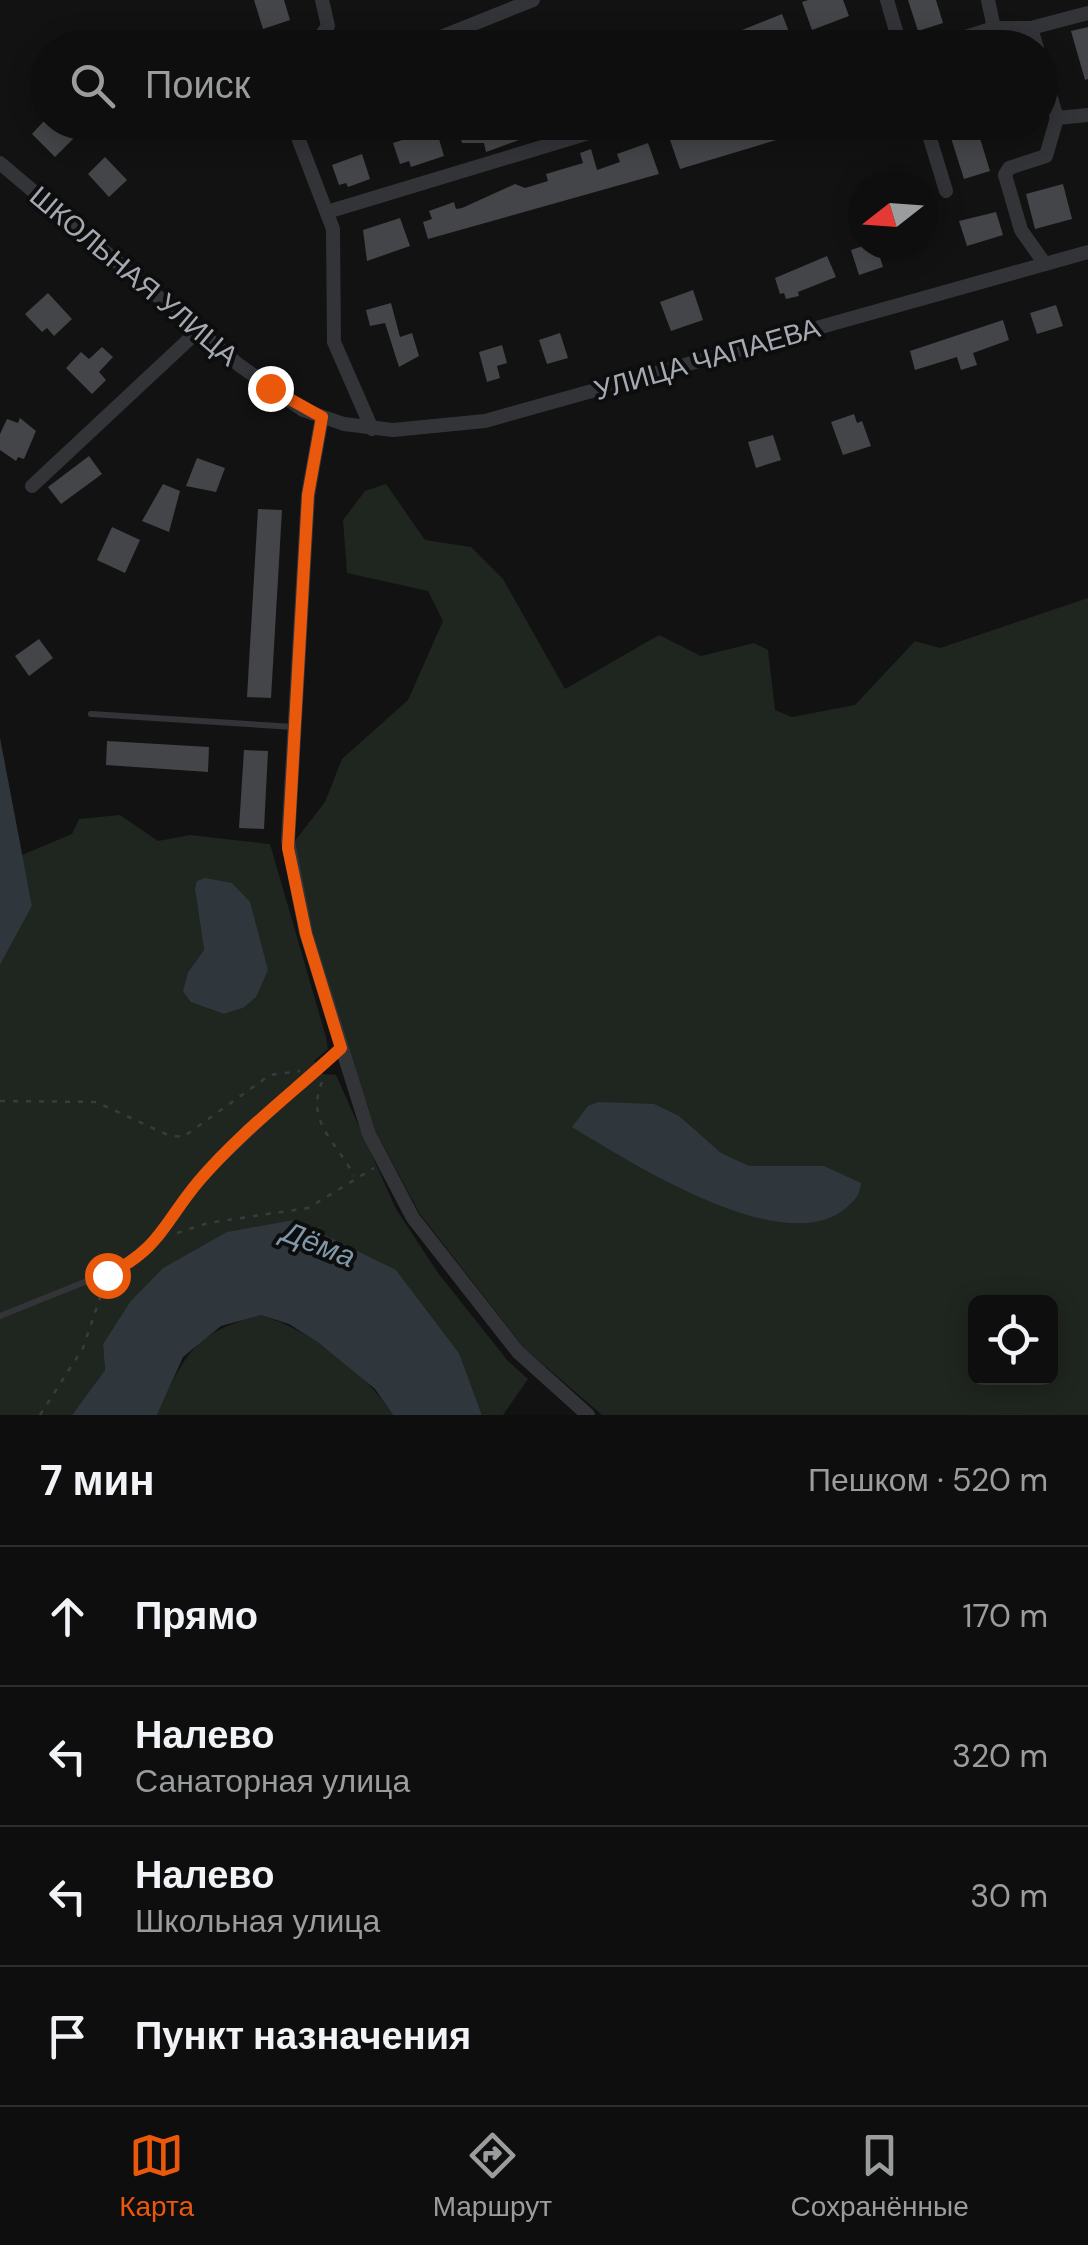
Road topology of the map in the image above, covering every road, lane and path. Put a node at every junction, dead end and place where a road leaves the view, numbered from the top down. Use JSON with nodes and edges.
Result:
{"nodes":[{"id":1,"x":322,"y":0,"type":"edge"},
{"id":2,"x":533,"y":0,"type":"edge"},
{"id":3,"x":887,"y":0,"type":"edge"},
{"id":4,"x":988,"y":0,"type":"edge"},
{"id":5,"x":1088,"y":13,"type":"edge"},
{"id":6,"x":994,"y":28,"type":"junction"},
{"id":7,"x":1031,"y":28,"type":"joint"},
{"id":8,"x":325,"y":30,"type":"edge"},
{"id":9,"x":460,"y":30,"type":"edge"},
{"id":10,"x":896,"y":30,"type":"edge"},
{"id":11,"x":988,"y":30,"type":"edge"},
{"id":12,"x":1088,"y":115,"type":"edge"},
{"id":13,"x":1058,"y":118,"type":"edge"},
{"id":14,"x":299,"y":140,"type":"edge"},
{"id":15,"x":565,"y":140,"type":"edge"},
{"id":16,"x":930,"y":140,"type":"edge"},
{"id":17,"x":1051,"y":140,"type":"edge"},
{"id":18,"x":0,"y":163,"type":"edge"},
{"id":19,"x":946,"y":191,"type":"dead end"},
{"id":20,"x":327,"y":212,"type":"junction"},
{"id":21,"x":1088,"y":252,"type":"edge"},
{"id":22,"x":1045,"y":264,"type":"junction"},
{"id":23,"x":198,"y":330,"type":"junction"},
{"id":24,"x":322,"y":417,"type":"junction"},
{"id":25,"x":372,"y":429,"type":"junction"},
{"id":26,"x":32,"y":486,"type":"dead end"},
{"id":27,"x":90,"y":714,"type":"dead end"},
{"id":28,"x":295,"y":727,"type":"junction"},
{"id":29,"x":341,"y":1048,"type":"junction"},
{"id":30,"x":323,"y":1065,"type":"junction"},
{"id":31,"x":315,"y":1072,"type":"junction"},
{"id":32,"x":0,"y":1101,"type":"edge"},
{"id":33,"x":385,"y":1165,"type":"junction"},
{"id":34,"x":354,"y":1178,"type":"junction"},
{"id":35,"x":161,"y":1238,"type":"junction"},
{"id":36,"x":107,"y":1275,"type":"junction"},
{"id":37,"x":0,"y":1316,"type":"edge"},
{"id":38,"x":40,"y":1415,"type":"edge"},
{"id":39,"x":588,"y":1415,"type":"edge"}],
"edges":[{"from":1,"to":8,"type":"street"},
{"from":2,"to":9,"type":"street"},
{"from":3,"to":10,"type":"street"},
{"from":4,"to":6,"type":"street"},
{"from":5,"to":7,"type":"street"},
{"from":6,"to":7,"type":"street"},
{"from":6,"to":11,"type":"street"},
{"from":12,"to":13,"type":"street"},
{"from":14,"to":20,"type":"street"},
{"from":15,"to":20,"type":"street"},
{"from":16,"to":19,"type":"street"},
{"from":17,"to":22,"type":"street"},
{"from":18,"to":23,"type":"street","name":"ШКОЛЬНАЯ УЛИЦА"},
{"from":20,"to":25,"type":"street"},
{"from":21,"to":22,"type":"street","name":"УЛИЦА ЧАПАЕВА"},
{"from":22,"to":25,"type":"street","name":"УЛИЦА ЧАПАЕВА"},
{"from":23,"to":24,"type":"street","name":"ШКОЛЬНАЯ УЛИЦА"},
{"from":23,"to":26,"type":"street"},
{"from":24,"to":25,"type":"street","name":"УЛИЦА ЧАПАЕВА"},
{"from":24,"to":28,"type":"street"},
{"from":27,"to":28,"type":"lane"},
{"from":28,"to":29,"type":"street"},
{"from":29,"to":30,"type":"lane"},
{"from":29,"to":33,"type":"street"},
{"from":30,"to":31,"type":"lane"},
{"from":30,"to":34,"type":"path"},
{"from":31,"to":32,"type":"path"},
{"from":31,"to":35,"type":"lane"},
{"from":33,"to":34,"type":"path"},
{"from":33,"to":39,"type":"street"},
{"from":34,"to":35,"type":"path"},
{"from":35,"to":36,"type":"lane"},
{"from":36,"to":37,"type":"lane"},
{"from":36,"to":38,"type":"path"}]}
